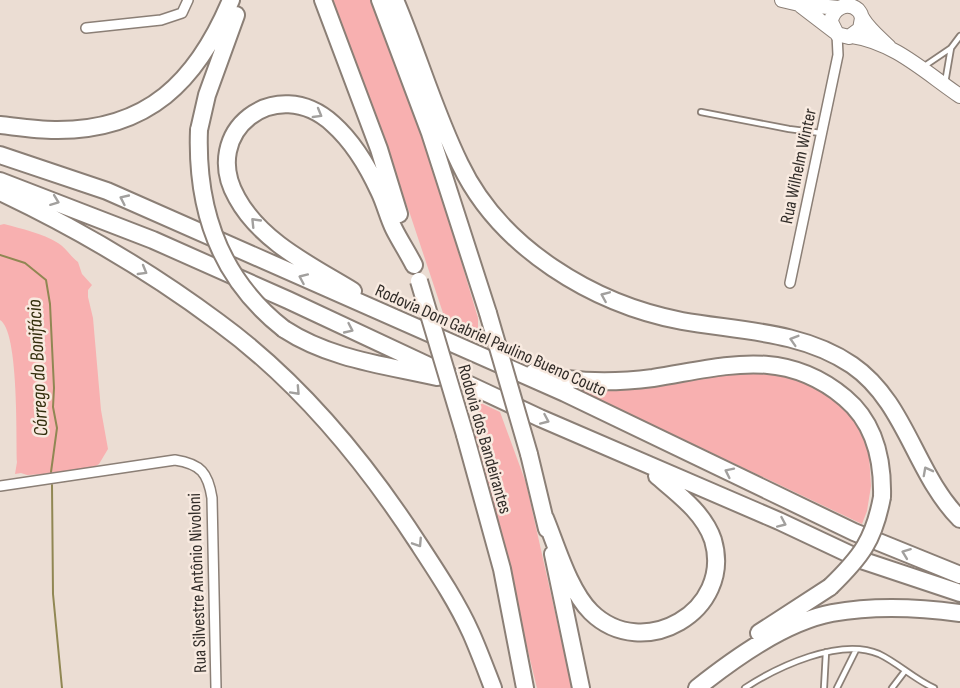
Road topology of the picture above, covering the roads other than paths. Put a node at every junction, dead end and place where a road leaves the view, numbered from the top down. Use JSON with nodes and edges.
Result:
{"nodes":[{"id":1,"x":188,"y":0,"type":"edge"},
{"id":2,"x":231,"y":0,"type":"edge"},
{"id":3,"x":240,"y":0,"type":"edge"},
{"id":4,"x":323,"y":0,"type":"edge"},
{"id":5,"x":380,"y":0,"type":"edge"},
{"id":6,"x":395,"y":0,"type":"edge"},
{"id":7,"x":782,"y":0,"type":"edge"},
{"id":8,"x":799,"y":4,"type":"junction"},
{"id":9,"x":840,"y":5,"type":"edge"},
{"id":10,"x":861,"y":10,"type":"edge"},
{"id":11,"x":86,"y":28,"type":"dead end"},
{"id":12,"x":843,"y":35,"type":"junction"},
{"id":13,"x":960,"y":36,"type":"edge"},
{"id":14,"x":888,"y":47,"type":"junction"},
{"id":15,"x":951,"y":48,"type":"junction"},
{"id":16,"x":921,"y":69,"type":"junction"},
{"id":17,"x":945,"y":86,"type":"junction"},
{"id":18,"x":960,"y":96,"type":"edge"},
{"id":19,"x":701,"y":112,"type":"dead end"},
{"id":20,"x":0,"y":125,"type":"edge"},
{"id":21,"x":821,"y":133,"type":"junction"},
{"id":22,"x":0,"y":155,"type":"edge"},
{"id":23,"x":0,"y":181,"type":"edge"},
{"id":24,"x":0,"y":192,"type":"edge"},
{"id":25,"x":417,"y":273,"type":"junction"},
{"id":26,"x":790,"y":283,"type":"dead end"},
{"id":27,"x":407,"y":325,"type":"junction"},
{"id":28,"x":472,"y":354,"type":"junction"},
{"id":29,"x":470,"y":385,"type":"junction"},
{"id":30,"x":640,"y":462,"type":"junction"},
{"id":31,"x":0,"y":486,"type":"edge"},
{"id":32,"x":545,"y":518,"type":"junction"},
{"id":33,"x":960,"y":519,"type":"edge"},
{"id":34,"x":960,"y":575,"type":"edge"},
{"id":35,"x":960,"y":592,"type":"edge"},
{"id":36,"x":960,"y":613,"type":"edge"},
{"id":37,"x":856,"y":650,"type":"junction"},
{"id":38,"x":826,"y":652,"type":"junction"},
{"id":39,"x":905,"y":670,"type":"junction"},
{"id":40,"x":895,"y":687,"type":"edge"},
{"id":41,"x":216,"y":688,"type":"edge"},
{"id":42,"x":493,"y":688,"type":"edge"},
{"id":43,"x":525,"y":688,"type":"edge"},
{"id":44,"x":581,"y":688,"type":"edge"},
{"id":45,"x":696,"y":688,"type":"edge"},
{"id":46,"x":745,"y":688,"type":"edge"},
{"id":47,"x":824,"y":688,"type":"edge"},
{"id":48,"x":837,"y":688,"type":"edge"},
{"id":49,"x":933,"y":688,"type":"edge"}],
"edges":[{"from":1,"to":11,"type":"street"},
{"from":2,"to":20,"type":"highway"},
{"from":3,"to":29,"type":"highway","bridge":true},
{"from":4,"to":25,"type":"highway","name":"Rodovia dos Bandeirantes"},
{"from":5,"to":32,"type":"highway","name":"Rodovia dos Bandeirantes","bridge":true},
{"from":33,"to":6,"type":"highway","one_way":true},
{"from":7,"to":8,"type":"main road"},
{"from":8,"to":9,"type":"main road"},
{"from":8,"to":12,"type":"main road"},
{"from":9,"to":10,"type":"main road"},
{"from":9,"to":12,"type":"main road"},
{"from":10,"to":12,"type":"main road"},
{"from":10,"to":14,"type":"main road"},
{"from":12,"to":14,"type":"main road"},
{"from":12,"to":21,"type":"street","name":"Rua Wilhelm Winter"},
{"from":13,"to":15,"type":"lane"},
{"from":14,"to":16,"type":"main road"},
{"from":15,"to":16,"type":"lane"},
{"from":15,"to":17,"type":"lane"},
{"from":16,"to":17,"type":"main road"},
{"from":17,"to":18,"type":"main road"},
{"from":19,"to":21,"type":"lane"},
{"from":21,"to":26,"type":"street","name":"Rua Wilhelm Winter"},
{"from":27,"to":22,"type":"highway","name":"Rodovia Dom Gabriel Paulino Bueno Couto","one_way":true},
{"from":23,"to":29,"type":"highway","one_way":true},
{"from":24,"to":42,"type":"highway","one_way":true},
{"from":27,"to":25,"type":"highway","one_way":true},
{"from":25,"to":43,"type":"highway","name":"Rodovia dos Bandeirantes","bridge":true},
{"from":27,"to":28,"type":"highway","name":"Rodovia Dom Gabriel Paulino Bueno Couto"},
{"from":34,"to":28,"type":"highway","name":"Rodovia Dom Gabriel Paulino Bueno Couto","one_way":true},
{"from":28,"to":45,"type":"highway","bridge":true},
{"from":29,"to":30,"type":"highway","one_way":true},
{"from":30,"to":32,"type":"highway"},
{"from":30,"to":35,"type":"highway","one_way":true},
{"from":31,"to":41,"type":"street","name":"Rua Silvestre Antônio Nivoloni"},
{"from":32,"to":44,"type":"highway","name":"Rodovia dos Bandeirantes"},
{"from":36,"to":45,"type":"highway"},
{"from":37,"to":38,"type":"lane"},
{"from":37,"to":39,"type":"lane"},
{"from":37,"to":48,"type":"lane"},
{"from":38,"to":46,"type":"lane"},
{"from":38,"to":47,"type":"lane"},
{"from":39,"to":40,"type":"lane"},
{"from":39,"to":49,"type":"lane"}]}
